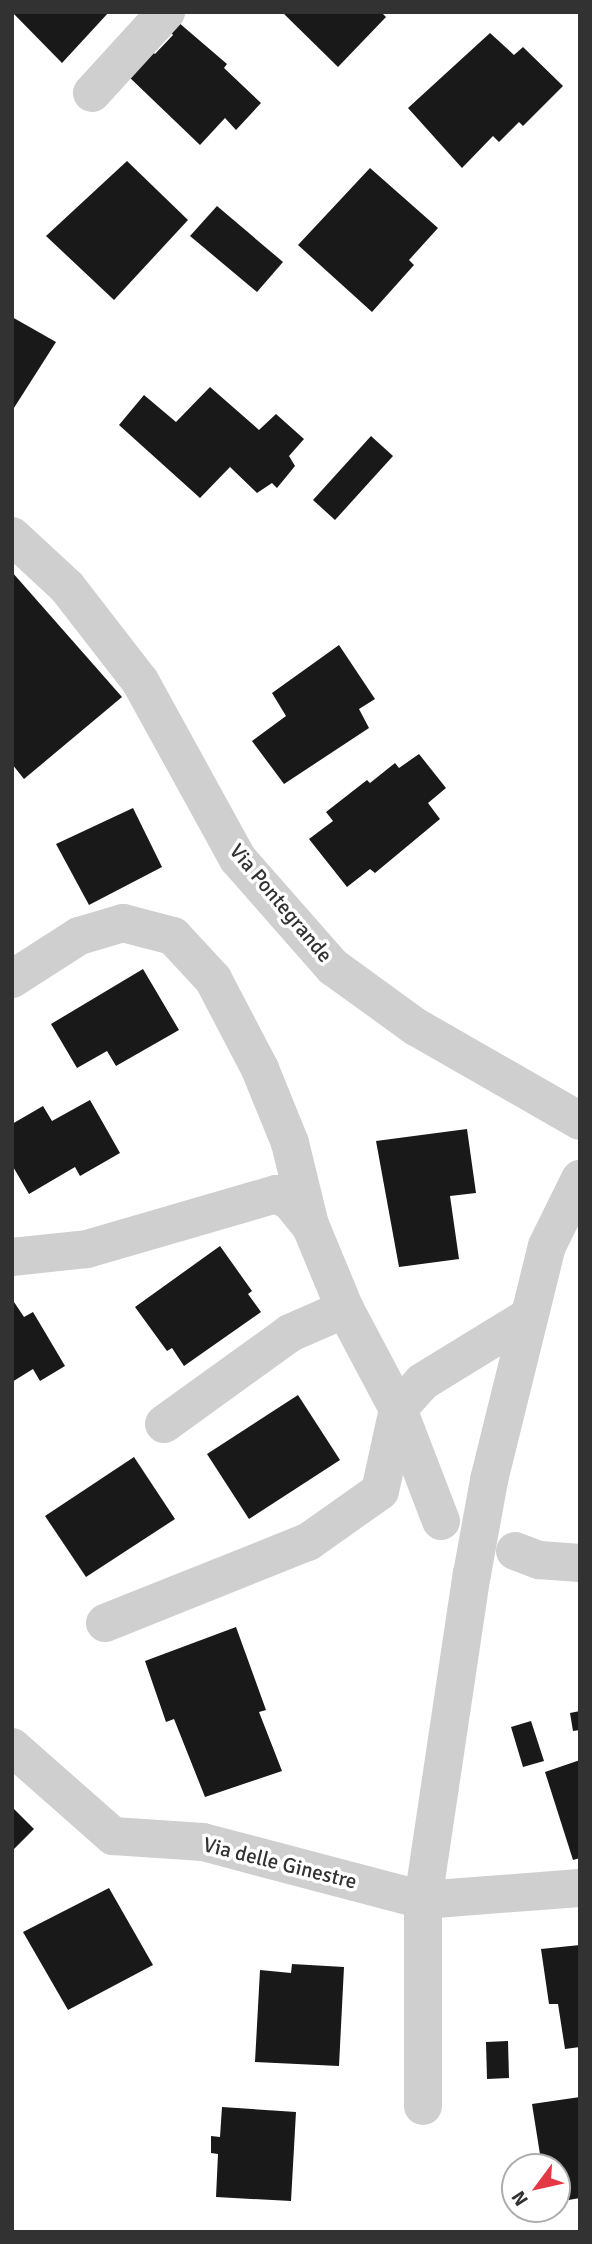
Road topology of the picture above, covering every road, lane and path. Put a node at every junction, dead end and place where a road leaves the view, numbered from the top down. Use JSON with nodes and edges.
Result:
{"nodes":[{"id":1,"x":166,"y":12,"type":"edge"},
{"id":2,"x":92,"y":93,"type":"dead end"},
{"id":3,"x":12,"y":536,"type":"edge"},
{"id":4,"x":12,"y":979,"type":"edge"},
{"id":5,"x":580,"y":1121,"type":"edge"},
{"id":6,"x":580,"y":1179,"type":"edge"},
{"id":7,"x":311,"y":1227,"type":"junction"},
{"id":8,"x":12,"y":1257,"type":"edge"},
{"id":9,"x":345,"y":1309,"type":"junction"},
{"id":10,"x":528,"y":1317,"type":"junction"},
{"id":11,"x":398,"y":1409,"type":"junction"},
{"id":12,"x":164,"y":1424,"type":"dead end"},
{"id":13,"x":441,"y":1521,"type":"dead end"},
{"id":14,"x":515,"y":1551,"type":"dead end"},
{"id":15,"x":580,"y":1563,"type":"edge"},
{"id":16,"x":105,"y":1623,"type":"dead end"},
{"id":17,"x":12,"y":1747,"type":"edge"},
{"id":18,"x":580,"y":1888,"type":"edge"},
{"id":19,"x":423,"y":1900,"type":"junction"},
{"id":20,"x":423,"y":2106,"type":"dead end"}],
"edges":[{"from":1,"to":2,"type":"street"},
{"from":3,"to":5,"type":"street","name":"Via Pontegrande"},
{"from":4,"to":7,"type":"street"},
{"from":6,"to":10,"type":"street"},
{"from":7,"to":8,"type":"street"},
{"from":7,"to":9,"type":"street"},
{"from":9,"to":11,"type":"street"},
{"from":9,"to":12,"type":"street"},
{"from":10,"to":11,"type":"street"},
{"from":10,"to":19,"type":"street"},
{"from":11,"to":13,"type":"street"},
{"from":11,"to":16,"type":"street"},
{"from":14,"to":15,"type":"street"},
{"from":17,"to":19,"type":"street","name":"Via delle Ginestre"},
{"from":18,"to":19,"type":"street","name":"Via delle Ginestre"},
{"from":19,"to":20,"type":"street"}]}
